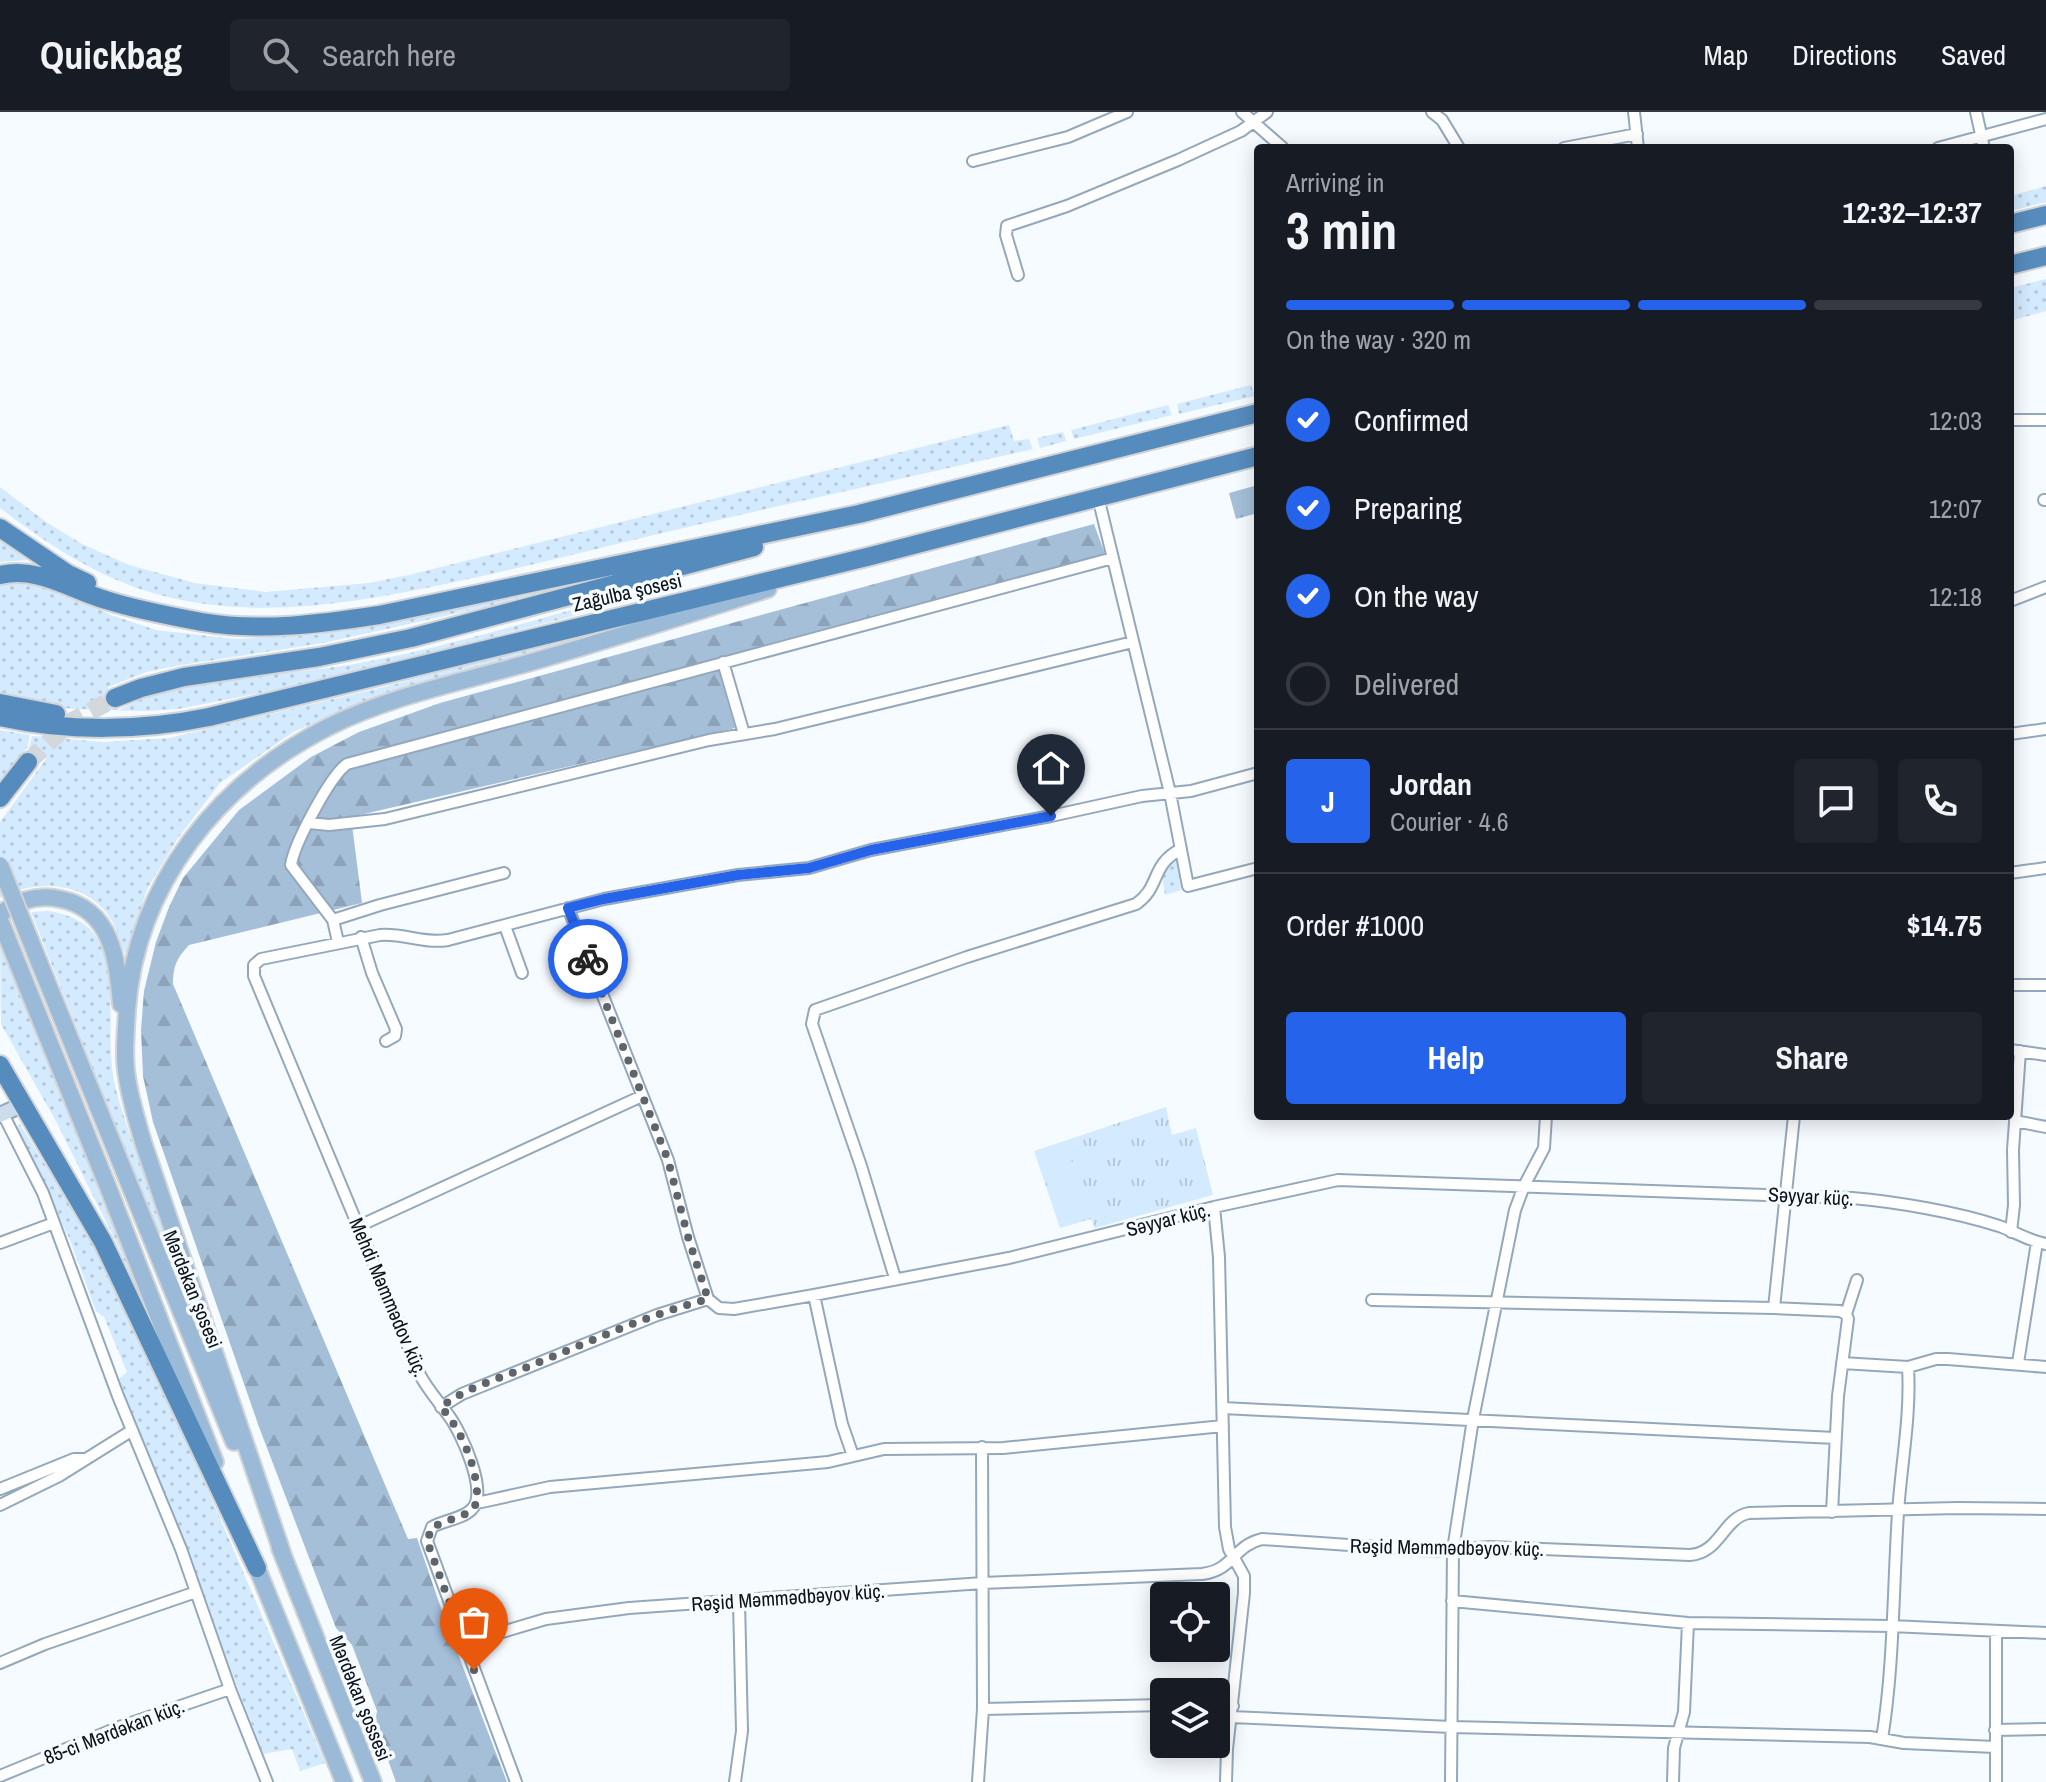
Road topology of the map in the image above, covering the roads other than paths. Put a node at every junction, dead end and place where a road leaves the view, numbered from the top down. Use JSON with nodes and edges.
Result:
{"nodes":[{"id":1,"x":1127,"y":112,"type":"edge"},
{"id":2,"x":1242,"y":112,"type":"edge"},
{"id":3,"x":1267,"y":112,"type":"edge"},
{"id":4,"x":1432,"y":112,"type":"edge"},
{"id":5,"x":1634,"y":112,"type":"edge"},
{"id":6,"x":1976,"y":112,"type":"edge"},
{"id":7,"x":2046,"y":119,"type":"edge"},
{"id":8,"x":1253,"y":123,"type":"junction"},
{"id":9,"x":1637,"y":134,"type":"junction"},
{"id":10,"x":1982,"y":143,"type":"edge"},
{"id":11,"x":1278,"y":144,"type":"edge"},
{"id":12,"x":1457,"y":144,"type":"edge"},
{"id":13,"x":1585,"y":144,"type":"edge"},
{"id":14,"x":1638,"y":144,"type":"edge"},
{"id":15,"x":973,"y":161,"type":"dead end"},
{"id":16,"x":2046,"y":215,"type":"edge"},
{"id":17,"x":2014,"y":223,"type":"edge"},
{"id":18,"x":2046,"y":256,"type":"edge"},
{"id":19,"x":2014,"y":264,"type":"edge"},
{"id":20,"x":1018,"y":275,"type":"dead end"},
{"id":21,"x":1254,"y":414,"type":"edge"},
{"id":22,"x":2014,"y":420,"type":"edge"},
{"id":23,"x":2046,"y":420,"type":"edge"},
{"id":24,"x":1254,"y":457,"type":"edge"},
{"id":25,"x":1098,"y":497,"type":"junction"},
{"id":26,"x":859,"y":514,"type":"junction"},
{"id":27,"x":0,"y":528,"type":"edge"},
{"id":28,"x":867,"y":557,"type":"junction"},
{"id":29,"x":1113,"y":558,"type":"junction"},
{"id":30,"x":0,"y":575,"type":"edge"},
{"id":31,"x":2046,"y":587,"type":"edge"},
{"id":32,"x":2014,"y":599,"type":"edge"},
{"id":33,"x":164,"y":613,"type":"junction"},
{"id":34,"x":1133,"y":642,"type":"junction"},
{"id":35,"x":723,"y":662,"type":"junction"},
{"id":36,"x":115,"y":698,"type":"tunnel mouth"},
{"id":37,"x":0,"y":703,"type":"edge"},
{"id":38,"x":0,"y":718,"type":"edge"},
{"id":39,"x":163,"y":724,"type":"junction"},
{"id":40,"x":2046,"y":729,"type":"edge"},
{"id":41,"x":2014,"y":733,"type":"edge"},
{"id":42,"x":744,"y":734,"type":"junction"},
{"id":43,"x":28,"y":762,"type":"tunnel mouth"},
{"id":44,"x":1254,"y":774,"type":"edge"},
{"id":45,"x":1170,"y":793,"type":"junction"},
{"id":46,"x":0,"y":798,"type":"edge"},
{"id":47,"x":309,"y":823,"type":"junction"},
{"id":48,"x":1181,"y":849,"type":"junction"},
{"id":49,"x":0,"y":865,"type":"edge"},
{"id":50,"x":2046,"y":868,"type":"edge"},
{"id":51,"x":1254,"y":869,"type":"edge"},
{"id":52,"x":2014,"y":872,"type":"edge"},
{"id":53,"x":504,"y":873,"type":"dead end"},
{"id":54,"x":568,"y":908,"type":"junction"},
{"id":55,"x":0,"y":914,"type":"edge"},
{"id":56,"x":0,"y":920,"type":"edge"},
{"id":57,"x":333,"y":920,"type":"junction"},
{"id":58,"x":505,"y":926,"type":"junction"},
{"id":59,"x":361,"y":937,"type":"junction"},
{"id":60,"x":338,"y":942,"type":"junction"},
{"id":61,"x":522,"y":973,"type":"dead end"},
{"id":62,"x":2014,"y":985,"type":"edge"},
{"id":63,"x":2046,"y":985,"type":"edge"},
{"id":64,"x":386,"y":1041,"type":"dead end"},
{"id":65,"x":124,"y":1049,"type":"junction"},
{"id":66,"x":2015,"y":1050,"type":"edge"},
{"id":67,"x":2046,"y":1055,"type":"edge"},
{"id":68,"x":0,"y":1065,"type":"edge"},
{"id":69,"x":642,"y":1096,"type":"junction"},
{"id":70,"x":24,"y":1104,"type":"junction"},
{"id":71,"x":1,"y":1113,"type":"edge"},
{"id":72,"x":1546,"y":1120,"type":"edge"},
{"id":73,"x":1793,"y":1120,"type":"edge"},
{"id":74,"x":2015,"y":1121,"type":"junction"},
{"id":75,"x":2046,"y":1127,"type":"edge"},
{"id":76,"x":1524,"y":1186,"type":"junction"},
{"id":77,"x":1784,"y":1194,"type":"junction"},
{"id":78,"x":1214,"y":1207,"type":"junction"},
{"id":79,"x":54,"y":1223,"type":"junction"},
{"id":80,"x":359,"y":1226,"type":"junction"},
{"id":81,"x":2011,"y":1232,"type":"junction"},
{"id":82,"x":0,"y":1243,"type":"edge"},
{"id":83,"x":2042,"y":1243,"type":"edge"},
{"id":84,"x":895,"y":1278,"type":"junction"},
{"id":85,"x":1857,"y":1280,"type":"dead end"},
{"id":86,"x":814,"y":1295,"type":"junction"},
{"id":87,"x":708,"y":1299,"type":"junction"},
{"id":88,"x":1372,"y":1300,"type":"dead end"},
{"id":89,"x":1497,"y":1301,"type":"junction"},
{"id":90,"x":1774,"y":1308,"type":"junction"},
{"id":91,"x":1846,"y":1314,"type":"junction"},
{"id":92,"x":1842,"y":1363,"type":"junction"},
{"id":93,"x":2018,"y":1363,"type":"junction"},
{"id":94,"x":1908,"y":1367,"type":"junction"},
{"id":95,"x":2046,"y":1367,"type":"edge"},
{"id":96,"x":441,"y":1407,"type":"junction"},
{"id":97,"x":1223,"y":1408,"type":"junction"},
{"id":98,"x":1473,"y":1419,"type":"junction"},
{"id":99,"x":1223,"y":1426,"type":"junction"},
{"id":100,"x":131,"y":1431,"type":"junction"},
{"id":101,"x":1835,"y":1438,"type":"junction"},
{"id":102,"x":982,"y":1447,"type":"junction"},
{"id":103,"x":853,"y":1456,"type":"junction"},
{"id":104,"x":85,"y":1460,"type":"junction"},
{"id":105,"x":0,"y":1489,"type":"edge"},
{"id":106,"x":477,"y":1503,"type":"junction"},
{"id":107,"x":0,"y":1505,"type":"edge"},
{"id":108,"x":2046,"y":1509,"type":"edge"},
{"id":109,"x":1898,"y":1511,"type":"junction"},
{"id":110,"x":1832,"y":1512,"type":"junction"},
{"id":111,"x":1453,"y":1550,"type":"junction"},
{"id":112,"x":1234,"y":1557,"type":"junction"},
{"id":113,"x":284,"y":1558,"type":"junction"},
{"id":114,"x":257,"y":1568,"type":"junction"},
{"id":115,"x":983,"y":1583,"type":"junction"},
{"id":116,"x":196,"y":1592,"type":"junction"},
{"id":117,"x":739,"y":1601,"type":"junction"},
{"id":118,"x":1452,"y":1601,"type":"junction"},
{"id":119,"x":1688,"y":1623,"type":"junction"},
{"id":120,"x":1891,"y":1626,"type":"junction"},
{"id":121,"x":312,"y":1629,"type":"joint"},
{"id":122,"x":1996,"y":1631,"type":"junction"},
{"id":123,"x":2046,"y":1633,"type":"edge"},
{"id":124,"x":465,"y":1643,"type":"junction"},
{"id":125,"x":0,"y":1663,"type":"edge"},
{"id":126,"x":230,"y":1689,"type":"junction"},
{"id":127,"x":1150,"y":1705,"type":"edge"},
{"id":128,"x":983,"y":1709,"type":"junction"},
{"id":129,"x":1232,"y":1712,"type":"junction"},
{"id":130,"x":1451,"y":1727,"type":"junction"},
{"id":131,"x":2046,"y":1729,"type":"edge"},
{"id":132,"x":1995,"y":1730,"type":"junction"},
{"id":133,"x":1678,"y":1734,"type":"junction"},
{"id":134,"x":1882,"y":1739,"type":"junction"},
{"id":135,"x":1995,"y":1747,"type":"junction"},
{"id":136,"x":0,"y":1776,"type":"edge"},
{"id":137,"x":267,"y":1782,"type":"edge"},
{"id":138,"x":344,"y":1782,"type":"edge"},
{"id":139,"x":373,"y":1782,"type":"edge"},
{"id":140,"x":516,"y":1782,"type":"edge"},
{"id":141,"x":735,"y":1782,"type":"edge"},
{"id":142,"x":978,"y":1782,"type":"edge"},
{"id":143,"x":1226,"y":1782,"type":"edge"},
{"id":144,"x":1451,"y":1782,"type":"edge"},
{"id":145,"x":1673,"y":1782,"type":"edge"},
{"id":146,"x":1996,"y":1782,"type":"edge"}],
"edges":[{"from":1,"to":15,"type":"street"},
{"from":2,"to":8,"type":"street"},
{"from":3,"to":8,"type":"street"},
{"from":4,"to":12,"type":"street"},
{"from":5,"to":9,"type":"street"},
{"from":6,"to":10,"type":"street"},
{"from":7,"to":10,"type":"street"},
{"from":8,"to":11,"type":"street"},
{"from":8,"to":20,"type":"street"},
{"from":9,"to":13,"type":"street"},
{"from":9,"to":14,"type":"street"},
{"from":16,"to":17,"type":"highway"},
{"from":18,"to":19,"type":"highway"},
{"from":21,"to":26,"type":"highway"},
{"from":22,"to":23,"type":"street"},
{"from":24,"to":25,"type":"highway","name":"Zağulba şosesi"},
{"from":25,"to":28,"type":"highway","name":"Zağulba şosesi"},
{"from":25,"to":29,"type":"street"},
{"from":26,"to":33,"type":"highway"},
{"from":26,"to":36,"type":"highway"},
{"from":27,"to":33,"type":"highway"},
{"from":28,"to":39,"type":"highway","name":"Zağulba şosesi"},
{"from":28,"to":65,"type":"main road"},
{"from":29,"to":34,"type":"street"},
{"from":29,"to":35,"type":"street"},
{"from":30,"to":33,"type":"highway"},
{"from":31,"to":32,"type":"street"},
{"from":34,"to":42,"type":"street"},
{"from":34,"to":45,"type":"street"},
{"from":35,"to":42,"type":"street"},
{"from":35,"to":47,"type":"street"},
{"from":37,"to":39,"type":"highway"},
{"from":38,"to":39,"type":"highway","name":"Zağulba şosesi"},
{"from":40,"to":41,"type":"street"},
{"from":42,"to":47,"type":"street"},
{"from":43,"to":46,"type":"highway"},
{"from":44,"to":45,"type":"street"},
{"from":45,"to":48,"type":"street"},
{"from":45,"to":54,"type":"street"},
{"from":47,"to":57,"type":"street"},
{"from":48,"to":51,"type":"street"},
{"from":48,"to":84,"type":"street"},
{"from":49,"to":113,"type":"main road","name":"Mərdəkan şosesi","bridge":true},
{"from":50,"to":52,"type":"street"},
{"from":53,"to":57,"type":"street"},
{"from":54,"to":58,"type":"street"},
{"from":54,"to":69,"type":"street"},
{"from":55,"to":65,"type":"main road"},
{"from":56,"to":114,"type":"main road","name":"Mərdəkan şosesi"},
{"from":57,"to":60,"type":"street"},
{"from":58,"to":59,"type":"street"},
{"from":58,"to":61,"type":"street"},
{"from":59,"to":60,"type":"street"},
{"from":59,"to":64,"type":"street"},
{"from":60,"to":80,"type":"street","name":"Mehdi Məmmədov küç."},
{"from":62,"to":63,"type":"street"},
{"from":65,"to":113,"type":"main road"},
{"from":66,"to":67,"type":"street"},
{"from":66,"to":74,"type":"street"},
{"from":68,"to":70,"type":"highway"},
{"from":69,"to":80,"type":"street"},
{"from":69,"to":87,"type":"street"},
{"from":70,"to":71,"type":"street"},
{"from":70,"to":114,"type":"highway"},
{"from":71,"to":79,"type":"street"},
{"from":72,"to":76,"type":"street"},
{"from":73,"to":77,"type":"street"},
{"from":74,"to":75,"type":"street"},
{"from":74,"to":81,"type":"street"},
{"from":76,"to":77,"type":"street","name":"Səyyar küç."},
{"from":76,"to":78,"type":"street","name":"Səyyar küç."},
{"from":76,"to":89,"type":"street"},
{"from":77,"to":81,"type":"street","name":"Səyyar küç."},
{"from":77,"to":90,"type":"street"},
{"from":78,"to":84,"type":"street","name":"Səyyar küç."},
{"from":78,"to":97,"type":"street"},
{"from":79,"to":82,"type":"street"},
{"from":79,"to":100,"type":"street"},
{"from":80,"to":96,"type":"street","name":"Mehdi Məmmədov küç."},
{"from":81,"to":83,"type":"street","name":"Səyyar küç."},
{"from":83,"to":93,"type":"street"},
{"from":84,"to":86,"type":"street","name":"Səyyar küç."},
{"from":85,"to":91,"type":"street"},
{"from":86,"to":87,"type":"street","name":"Səyyar küç."},
{"from":86,"to":103,"type":"street"},
{"from":87,"to":96,"type":"street"},
{"from":88,"to":89,"type":"street"},
{"from":89,"to":90,"type":"street"},
{"from":89,"to":98,"type":"street"},
{"from":90,"to":91,"type":"street"},
{"from":91,"to":92,"type":"street"},
{"from":92,"to":94,"type":"street"},
{"from":92,"to":101,"type":"street"},
{"from":93,"to":94,"type":"street"},
{"from":93,"to":95,"type":"street"},
{"from":94,"to":109,"type":"street"},
{"from":96,"to":106,"type":"street","name":"Mehdi Məmmədov küç."},
{"from":97,"to":98,"type":"street"},
{"from":97,"to":99,"type":"street"},
{"from":98,"to":101,"type":"street"},
{"from":98,"to":111,"type":"street"},
{"from":99,"to":102,"type":"street"},
{"from":99,"to":112,"type":"street"},
{"from":100,"to":104,"type":"street"},
{"from":100,"to":116,"type":"street"},
{"from":101,"to":110,"type":"street"},
{"from":102,"to":103,"type":"street"},
{"from":102,"to":115,"type":"street"},
{"from":103,"to":106,"type":"street"},
{"from":104,"to":105,"type":"street"},
{"from":104,"to":107,"type":"street"},
{"from":106,"to":124,"type":"street"},
{"from":108,"to":109,"type":"street","name":"Rəşid Məmmədbəyov küç."},
{"from":109,"to":110,"type":"street","name":"Rəşid Məmmədbəyov küç."},
{"from":109,"to":120,"type":"street"},
{"from":110,"to":111,"type":"street","name":"Rəşid Məmmədbəyov küç."},
{"from":111,"to":112,"type":"street","name":"Rəşid Məmmədbəyov küç."},
{"from":111,"to":118,"type":"street"},
{"from":112,"to":115,"type":"street","name":"Rəşid Məmmədbəyov küç."},
{"from":112,"to":129,"type":"street"},
{"from":113,"to":121,"type":"main road","name":"Mərdəkan şosesi"},
{"from":114,"to":138,"type":"main road","name":"Mərdəkan şosesi"},
{"from":115,"to":117,"type":"street","name":"Rəşid Məmmədbəyov küç."},
{"from":115,"to":128,"type":"street"},
{"from":116,"to":125,"type":"street"},
{"from":116,"to":126,"type":"street"},
{"from":117,"to":124,"type":"street","name":"Rəşid Məmmədbəyov küç."},
{"from":117,"to":141,"type":"street"},
{"from":118,"to":119,"type":"street"},
{"from":118,"to":130,"type":"street"},
{"from":119,"to":120,"type":"street"},
{"from":119,"to":133,"type":"street"},
{"from":120,"to":122,"type":"street"},
{"from":120,"to":134,"type":"street"},
{"from":121,"to":139,"type":"main road","name":"Mərdəkan şossesi"},
{"from":122,"to":123,"type":"street"},
{"from":122,"to":132,"type":"street"},
{"from":124,"to":140,"type":"street"},
{"from":126,"to":136,"type":"street","name":"85-ci Mərdəkan küç."},
{"from":126,"to":137,"type":"street"},
{"from":127,"to":128,"type":"street"},
{"from":128,"to":142,"type":"street"},
{"from":129,"to":130,"type":"street"},
{"from":129,"to":143,"type":"street"},
{"from":130,"to":133,"type":"street"},
{"from":130,"to":144,"type":"street"},
{"from":131,"to":132,"type":"street"},
{"from":132,"to":135,"type":"street"},
{"from":133,"to":134,"type":"street"},
{"from":133,"to":145,"type":"street"},
{"from":134,"to":135,"type":"street"},
{"from":135,"to":146,"type":"street"}]}
